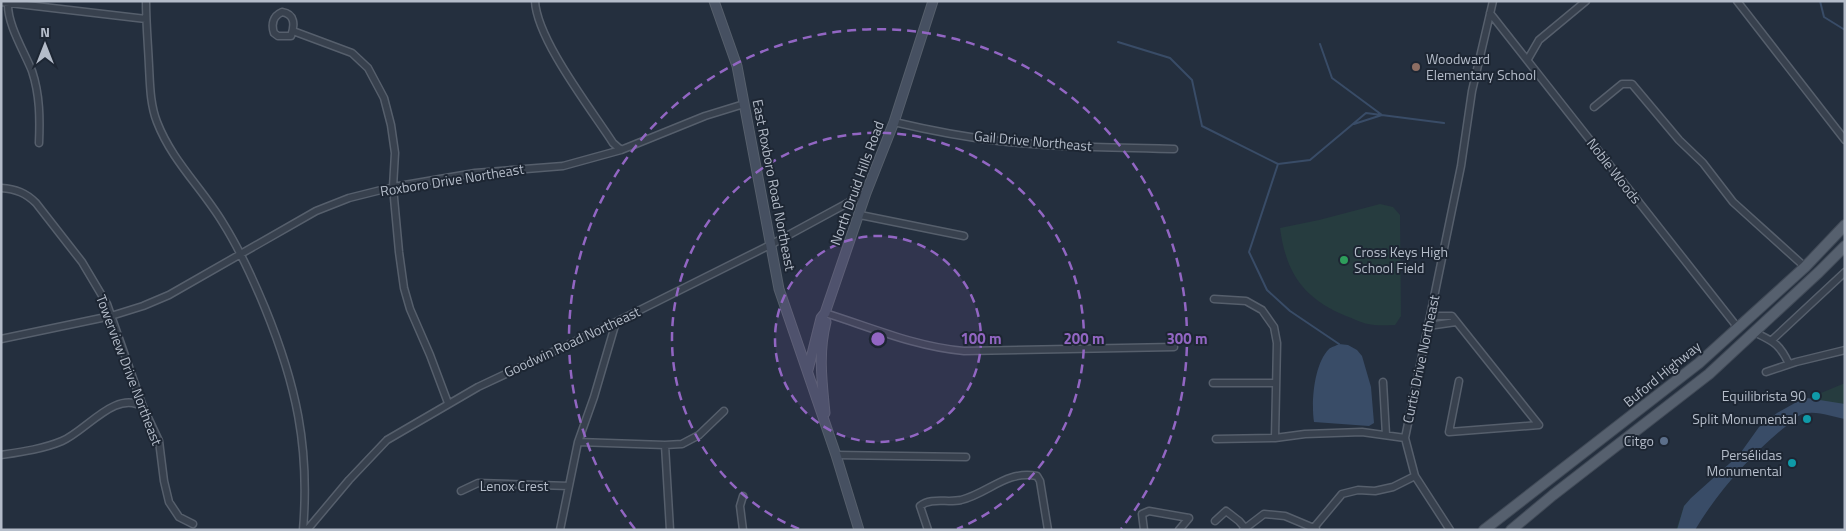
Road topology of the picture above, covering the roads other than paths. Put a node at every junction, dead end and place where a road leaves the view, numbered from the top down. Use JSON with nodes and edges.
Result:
{"nodes":[{"id":1,"x":146,"y":1,"type":"edge"},
{"id":2,"x":535,"y":1,"type":"edge"},
{"id":3,"x":714,"y":1,"type":"edge"},
{"id":4,"x":932,"y":1,"type":"edge"},
{"id":5,"x":1493,"y":1,"type":"edge"},
{"id":6,"x":1586,"y":1,"type":"edge"},
{"id":7,"x":1737,"y":1,"type":"edge"},
{"id":8,"x":4,"y":2,"type":"edge"},
{"id":9,"x":1490,"y":13,"type":"junction"},
{"id":10,"x":146,"y":19,"type":"junction"},
{"id":11,"x":293,"y":30,"type":"dead end"},
{"id":12,"x":1528,"y":59,"type":"junction"},
{"id":13,"x":744,"y":104,"type":"junction"},
{"id":14,"x":1594,"y":107,"type":"dead end"},
{"id":15,"x":894,"y":122,"type":"junction"},
{"id":16,"x":1845,"y":140,"type":"edge"},
{"id":17,"x":39,"y":143,"type":"dead end"},
{"id":18,"x":1174,"y":149,"type":"dead end"},
{"id":19,"x":621,"y":150,"type":"junction"},
{"id":20,"x":393,"y":186,"type":"junction"},
{"id":21,"x":1,"y":188,"type":"edge"},
{"id":22,"x":866,"y":193,"type":"junction"},
{"id":23,"x":860,"y":214,"type":"junction"},
{"id":24,"x":1845,"y":225,"type":"edge"},
{"id":25,"x":964,"y":236,"type":"dead end"},
{"id":26,"x":772,"y":244,"type":"junction"},
{"id":27,"x":1845,"y":246,"type":"edge"},
{"id":28,"x":240,"y":255,"type":"junction"},
{"id":29,"x":1805,"y":267,"type":"junction"},
{"id":30,"x":1845,"y":272,"type":"edge"},
{"id":31,"x":1214,"y":299,"type":"dead end"},
{"id":32,"x":825,"y":312,"type":"junction"},
{"id":33,"x":112,"y":316,"type":"junction"},
{"id":34,"x":1430,"y":316,"type":"junction"},
{"id":35,"x":1454,"y":319,"type":"junction"},
{"id":36,"x":616,"y":322,"type":"junction"},
{"id":37,"x":1428,"y":326,"type":"junction"},
{"id":38,"x":1738,"y":328,"type":"junction"},
{"id":39,"x":1754,"y":332,"type":"junction"},
{"id":40,"x":1,"y":339,"type":"edge"},
{"id":41,"x":1772,"y":340,"type":"junction"},
{"id":42,"x":1174,"y":347,"type":"dead end"},
{"id":43,"x":1845,"y":350,"type":"edge"},
{"id":44,"x":1789,"y":364,"type":"junction"},
{"id":45,"x":1766,"y":372,"type":"dead end"},
{"id":46,"x":808,"y":373,"type":"junction"},
{"id":47,"x":1459,"y":381,"type":"dead end"},
{"id":48,"x":1383,"y":382,"type":"dead end"},
{"id":49,"x":1213,"y":383,"type":"dead end"},
{"id":50,"x":1276,"y":383,"type":"junction"},
{"id":51,"x":448,"y":404,"type":"junction"},
{"id":52,"x":143,"y":407,"type":"junction"},
{"id":53,"x":724,"y":411,"type":"dead end"},
{"id":54,"x":828,"y":431,"type":"junction"},
{"id":55,"x":1386,"y":435,"type":"junction"},
{"id":56,"x":1276,"y":438,"type":"junction"},
{"id":57,"x":1405,"y":438,"type":"junction"},
{"id":58,"x":1216,"y":439,"type":"dead end"},
{"id":59,"x":578,"y":442,"type":"junction"},
{"id":60,"x":665,"y":445,"type":"junction"},
{"id":61,"x":836,"y":454,"type":"junction"},
{"id":62,"x":1,"y":455,"type":"edge"},
{"id":63,"x":966,"y":457,"type":"dead end"},
{"id":64,"x":1415,"y":476,"type":"junction"},
{"id":65,"x":569,"y":486,"type":"junction"},
{"id":66,"x":461,"y":491,"type":"dead end"},
{"id":67,"x":743,"y":496,"type":"dead end"},
{"id":68,"x":1215,"y":522,"type":"dead end"},
{"id":69,"x":193,"y":524,"type":"dead end"},
{"id":70,"x":1244,"y":529,"type":"edge"},
{"id":71,"x":1315,"y":529,"type":"edge"},
{"id":72,"x":303,"y":530,"type":"edge"},
{"id":73,"x":307,"y":530,"type":"edge"},
{"id":74,"x":560,"y":530,"type":"edge"},
{"id":75,"x":670,"y":530,"type":"edge"},
{"id":76,"x":743,"y":530,"type":"edge"},
{"id":77,"x":859,"y":530,"type":"edge"},
{"id":78,"x":928,"y":530,"type":"edge"},
{"id":79,"x":1048,"y":530,"type":"edge"},
{"id":80,"x":1144,"y":530,"type":"edge"},
{"id":81,"x":1179,"y":530,"type":"edge"},
{"id":82,"x":1450,"y":530,"type":"edge"},
{"id":83,"x":1484,"y":530,"type":"edge"},
{"id":84,"x":1511,"y":530,"type":"edge"}],
"edges":[{"from":1,"to":10,"type":"street"},
{"from":2,"to":19,"type":"street"},
{"from":3,"to":13,"type":"main road","name":"East Roxboro Road Northeast"},
{"from":4,"to":15,"type":"main road","name":"North Druid Hills Road"},
{"from":5,"to":9,"type":"street","name":"Curtis Drive Northeast"},
{"from":6,"to":12,"type":"street"},
{"from":7,"to":16,"type":"street"},
{"from":8,"to":10,"type":"street"},
{"from":8,"to":17,"type":"street"},
{"from":9,"to":12,"type":"street","name":"Noble Woods"},
{"from":9,"to":34,"type":"street","name":"Curtis Drive Northeast"},
{"from":10,"to":28,"type":"street"},
{"from":11,"to":20,"type":"street"},
{"from":12,"to":38,"type":"street","name":"Noble Woods"},
{"from":13,"to":19,"type":"street","name":"Roxboro Drive Northeast"},
{"from":13,"to":26,"type":"main road","name":"East Roxboro Road Northeast"},
{"from":14,"to":29,"type":"street"},
{"from":15,"to":18,"type":"street","name":"Gail Drive Northeast"},
{"from":15,"to":22,"type":"main road","name":"North Druid Hills Road"},
{"from":19,"to":20,"type":"street","name":"Roxboro Drive Northeast"},
{"from":20,"to":28,"type":"street","name":"Roxboro Drive Northeast"},
{"from":20,"to":51,"type":"street"},
{"from":21,"to":33,"type":"street","name":"Towerview Drive Northeast"},
{"from":22,"to":23,"type":"main road","name":"North Druid Hills Road"},
{"from":22,"to":26,"type":"street","name":"Goodwin Road Northeast"},
{"from":23,"to":25,"type":"street"},
{"from":23,"to":32,"type":"main road","name":"North Druid Hills Road"},
{"from":24,"to":29,"type":"main road","name":"Buford Highway"},
{"from":26,"to":36,"type":"street","name":"Goodwin Road Northeast"},
{"from":26,"to":46,"type":"main road","name":"East Roxboro Road Northeast"},
{"from":27,"to":39,"type":"main road","name":"Buford Highway"},
{"from":28,"to":33,"type":"street","name":"Roxboro Drive Northeast"},
{"from":28,"to":72,"type":"street"},
{"from":29,"to":38,"type":"main road","name":"Buford Highway"},
{"from":30,"to":41,"type":"street"},
{"from":31,"to":50,"type":"street"},
{"from":32,"to":42,"type":"street"},
{"from":32,"to":46,"type":"main road","name":"North Druid Hills Road"},
{"from":32,"to":54,"type":"main road"},
{"from":33,"to":40,"type":"street","name":"Roxboro Drive Northeast"},
{"from":33,"to":52,"type":"street","name":"Towerview Drive Northeast"},
{"from":34,"to":35,"type":"street"},
{"from":34,"to":37,"type":"street","name":"Curtis Drive Northeast"},
{"from":35,"to":37,"type":"street"},
{"from":35,"to":47,"type":"street"},
{"from":36,"to":51,"type":"street","name":"Goodwin Road Northeast"},
{"from":36,"to":59,"type":"street"},
{"from":37,"to":57,"type":"street","name":"Curtis Drive Northeast"},
{"from":38,"to":83,"type":"main road","name":"Buford Highway"},
{"from":39,"to":41,"type":"street"},
{"from":39,"to":84,"type":"main road","name":"Buford Highway"},
{"from":41,"to":44,"type":"street"},
{"from":43,"to":44,"type":"street"},
{"from":44,"to":45,"type":"street"},
{"from":46,"to":54,"type":"main road","name":"East Roxboro Road Northeast"},
{"from":48,"to":55,"type":"street"},
{"from":49,"to":50,"type":"street"},
{"from":50,"to":56,"type":"street"},
{"from":51,"to":73,"type":"street","name":"Goodwin Road Northeast"},
{"from":52,"to":62,"type":"street"},
{"from":52,"to":69,"type":"street","name":"Towerview Drive Northeast"},
{"from":53,"to":60,"type":"street"},
{"from":54,"to":61,"type":"main road"},
{"from":55,"to":56,"type":"street"},
{"from":55,"to":57,"type":"street"},
{"from":56,"to":58,"type":"street"},
{"from":57,"to":64,"type":"street","name":"Curtis Drive Northeast"},
{"from":59,"to":60,"type":"street"},
{"from":59,"to":65,"type":"street"},
{"from":60,"to":75,"type":"street"},
{"from":61,"to":63,"type":"street"},
{"from":61,"to":77,"type":"main road"},
{"from":64,"to":71,"type":"street"},
{"from":64,"to":82,"type":"street","name":"Curtis Drive Northeast"},
{"from":65,"to":66,"type":"street","name":"Lenox Crest"},
{"from":65,"to":74,"type":"street"},
{"from":67,"to":76,"type":"street"},
{"from":68,"to":70,"type":"street"},
{"from":70,"to":71,"type":"street"},
{"from":78,"to":79,"type":"street"},
{"from":80,"to":81,"type":"street"}]}
